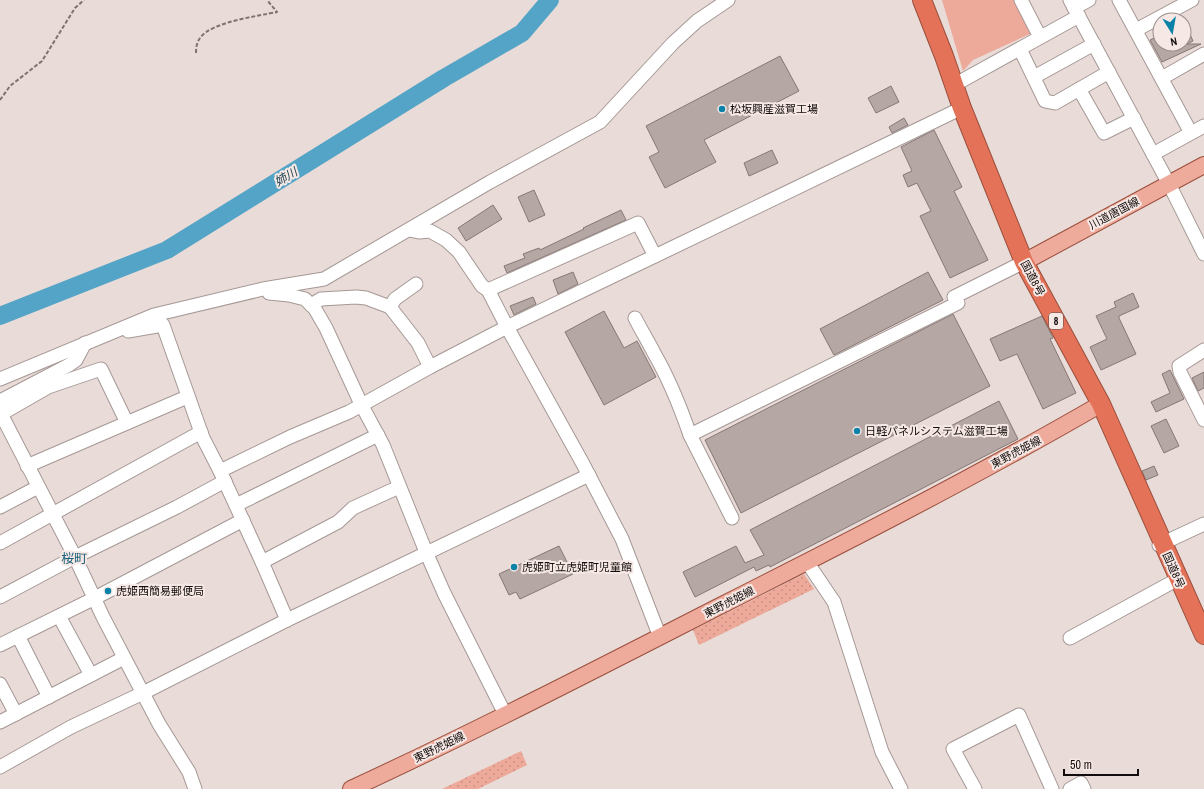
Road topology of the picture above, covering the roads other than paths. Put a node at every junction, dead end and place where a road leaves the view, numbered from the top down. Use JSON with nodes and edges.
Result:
{"nodes":[{"id":1,"x":728,"y":0,"type":"edge"},
{"id":2,"x":922,"y":0,"type":"edge"},
{"id":3,"x":1020,"y":0,"type":"edge"},
{"id":4,"x":1088,"y":0,"type":"edge"},
{"id":5,"x":1120,"y":0,"type":"edge"},
{"id":6,"x":1192,"y":0,"type":"edge"},
{"id":7,"x":1170,"y":5,"type":"edge"},
{"id":8,"x":1075,"y":8,"type":"edge"},
{"id":9,"x":1136,"y":30,"type":"junction"},
{"id":10,"x":1040,"y":37,"type":"junction"},
{"id":11,"x":1094,"y":44,"type":"junction"},
{"id":12,"x":1020,"y":49,"type":"junction"},
{"id":13,"x":1202,"y":60,"type":"edge"},
{"id":14,"x":1109,"y":72,"type":"junction"},
{"id":15,"x":1034,"y":77,"type":"junction"},
{"id":16,"x":1162,"y":78,"type":"junction"},
{"id":17,"x":954,"y":85,"type":"junction"},
{"id":18,"x":1079,"y":89,"type":"junction"},
{"id":19,"x":962,"y":108,"type":"junction"},
{"id":20,"x":1134,"y":118,"type":"junction"},
{"id":21,"x":1204,"y":126,"type":"edge"},
{"id":22,"x":1191,"y":133,"type":"junction"},
{"id":23,"x":1153,"y":154,"type":"junction"},
{"id":24,"x":1204,"y":165,"type":"edge"},
{"id":25,"x":1169,"y":184,"type":"junction"},
{"id":26,"x":409,"y":230,"type":"junction"},
{"id":27,"x":1199,"y":231,"type":"edge"},
{"id":28,"x":1204,"y":254,"type":"edge"},
{"id":29,"x":655,"y":256,"type":"junction"},
{"id":30,"x":1024,"y":262,"type":"junction"},
{"id":31,"x":416,"y":284,"type":"dead end"},
{"id":32,"x":488,"y":290,"type":"junction"},
{"id":33,"x":257,"y":291,"type":"junction"},
{"id":34,"x":311,"y":305,"type":"junction"},
{"id":35,"x":390,"y":307,"type":"junction"},
{"id":36,"x":635,"y":318,"type":"dead end"},
{"id":37,"x":508,"y":327,"type":"junction"},
{"id":38,"x":111,"y":333,"type":"junction"},
{"id":39,"x":85,"y":343,"type":"junction"},
{"id":40,"x":1204,"y":350,"type":"edge"},
{"id":41,"x":430,"y":367,"type":"junction"},
{"id":42,"x":0,"y":379,"type":"edge"},
{"id":43,"x":187,"y":397,"type":"junction"},
{"id":44,"x":361,"y":404,"type":"junction"},
{"id":45,"x":1101,"y":404,"type":"junction"},
{"id":46,"x":0,"y":410,"type":"edge"},
{"id":47,"x":1204,"y":420,"type":"edge"},
{"id":48,"x":127,"y":423,"type":"junction"},
{"id":49,"x":201,"y":432,"type":"junction"},
{"id":50,"x":378,"y":435,"type":"junction"},
{"id":51,"x":690,"y":435,"type":"junction"},
{"id":52,"x":27,"y":466,"type":"junction"},
{"id":53,"x":589,"y":475,"type":"junction"},
{"id":54,"x":222,"y":476,"type":"junction"},
{"id":55,"x":38,"y":487,"type":"junction"},
{"id":56,"x":399,"y":487,"type":"junction"},
{"id":57,"x":236,"y":505,"type":"junction"},
{"id":58,"x":0,"y":507,"type":"edge"},
{"id":59,"x":52,"y":514,"type":"junction"},
{"id":60,"x":732,"y":518,"type":"dead end"},
{"id":61,"x":243,"y":520,"type":"junction"},
{"id":62,"x":1204,"y":524,"type":"edge"},
{"id":63,"x":0,"y":543,"type":"edge"},
{"id":64,"x":1161,"y":544,"type":"junction"},
{"id":65,"x":426,"y":552,"type":"junction"},
{"id":66,"x":75,"y":557,"type":"junction"},
{"id":67,"x":262,"y":562,"type":"junction"},
{"id":68,"x":807,"y":562,"type":"junction"},
{"id":69,"x":1178,"y":579,"type":"junction"},
{"id":70,"x":0,"y":597,"type":"edge"},
{"id":71,"x":93,"y":599,"type":"junction"},
{"id":72,"x":59,"y":616,"type":"junction"},
{"id":73,"x":287,"y":620,"type":"junction"},
{"id":74,"x":1204,"y":635,"type":"edge"},
{"id":75,"x":18,"y":636,"type":"junction"},
{"id":76,"x":660,"y":637,"type":"junction"},
{"id":77,"x":1070,"y":638,"type":"dead end"},
{"id":78,"x":0,"y":645,"type":"edge"},
{"id":79,"x":124,"y":658,"type":"junction"},
{"id":80,"x":91,"y":676,"type":"junction"},
{"id":81,"x":0,"y":684,"type":"edge"},
{"id":82,"x":143,"y":693,"type":"junction"},
{"id":83,"x":49,"y":697,"type":"junction"},
{"id":84,"x":16,"y":714,"type":"junction"},
{"id":85,"x":505,"y":714,"type":"junction"},
{"id":86,"x":0,"y":722,"type":"edge"},
{"id":87,"x":0,"y":767,"type":"edge"},
{"id":88,"x":374,"y":784,"type":"edge"},
{"id":89,"x":195,"y":789,"type":"edge"},
{"id":90,"x":352,"y":789,"type":"edge"},
{"id":91,"x":901,"y":789,"type":"edge"},
{"id":92,"x":975,"y":789,"type":"edge"},
{"id":93,"x":1052,"y":789,"type":"edge"},
{"id":94,"x":1070,"y":789,"type":"edge"},
{"id":95,"x":1084,"y":789,"type":"edge"}],
"edges":[{"from":1,"to":26,"type":"street"},
{"from":2,"to":17,"type":"highway","name":"国道8号","number":"8"},
{"from":3,"to":10,"type":"street"},
{"from":4,"to":8,"type":"street"},
{"from":5,"to":9,"type":"street"},
{"from":6,"to":7,"type":"street"},
{"from":7,"to":9,"type":"street"},
{"from":8,"to":10,"type":"street"},
{"from":8,"to":11,"type":"street"},
{"from":9,"to":16,"type":"street"},
{"from":10,"to":12,"type":"street"},
{"from":11,"to":14,"type":"street"},
{"from":11,"to":15,"type":"street"},
{"from":12,"to":15,"type":"street"},
{"from":12,"to":17,"type":"street"},
{"from":13,"to":16,"type":"street"},
{"from":14,"to":18,"type":"street"},
{"from":14,"to":20,"type":"street"},
{"from":15,"to":18,"type":"street"},
{"from":16,"to":22,"type":"street"},
{"from":17,"to":19,"type":"highway","name":"国道8号","number":"8"},
{"from":18,"to":20,"type":"street"},
{"from":19,"to":29,"type":"street"},
{"from":19,"to":30,"type":"highway","name":"国道8号","number":"8"},
{"from":20,"to":23,"type":"street"},
{"from":21,"to":22,"type":"street"},
{"from":22,"to":23,"type":"street"},
{"from":23,"to":25,"type":"street"},
{"from":24,"to":25,"type":"main road","name":"川道唐国線"},
{"from":25,"to":27,"type":"street"},
{"from":25,"to":30,"type":"main road","name":"川道唐国線"},
{"from":26,"to":32,"type":"street"},
{"from":26,"to":33,"type":"street"},
{"from":27,"to":28,"type":"street"},
{"from":29,"to":32,"type":"street"},
{"from":29,"to":37,"type":"street"},
{"from":30,"to":45,"type":"highway","name":"国道8号","number":"8"},
{"from":30,"to":51,"type":"street"},
{"from":31,"to":35,"type":"street"},
{"from":32,"to":37,"type":"street"},
{"from":33,"to":34,"type":"street"},
{"from":33,"to":38,"type":"street"},
{"from":34,"to":35,"type":"street"},
{"from":34,"to":44,"type":"street"},
{"from":35,"to":41,"type":"street"},
{"from":36,"to":51,"type":"street"},
{"from":37,"to":41,"type":"street"},
{"from":37,"to":53,"type":"street"},
{"from":38,"to":39,"type":"street"},
{"from":38,"to":43,"type":"street"},
{"from":39,"to":42,"type":"street"},
{"from":39,"to":46,"type":"street"},
{"from":40,"to":47,"type":"street"},
{"from":41,"to":44,"type":"street"},
{"from":43,"to":48,"type":"street"},
{"from":43,"to":49,"type":"street"},
{"from":44,"to":50,"type":"street"},
{"from":44,"to":54,"type":"street"},
{"from":45,"to":64,"type":"highway","name":"国道8号","number":"8"},
{"from":45,"to":68,"type":"main road","name":"東野虎姫線"},
{"from":46,"to":48,"type":"street"},
{"from":46,"to":52,"type":"street"},
{"from":48,"to":52,"type":"street"},
{"from":49,"to":54,"type":"street"},
{"from":49,"to":59,"type":"street"},
{"from":50,"to":56,"type":"street"},
{"from":50,"to":57,"type":"street"},
{"from":51,"to":60,"type":"street"},
{"from":52,"to":55,"type":"street"},
{"from":53,"to":65,"type":"street"},
{"from":53,"to":76,"type":"street"},
{"from":54,"to":57,"type":"street"},
{"from":54,"to":66,"type":"street"},
{"from":55,"to":58,"type":"street"},
{"from":55,"to":59,"type":"street"},
{"from":56,"to":65,"type":"street"},
{"from":56,"to":67,"type":"street"},
{"from":57,"to":61,"type":"street"},
{"from":59,"to":63,"type":"street"},
{"from":59,"to":66,"type":"street"},
{"from":61,"to":67,"type":"street"},
{"from":61,"to":71,"type":"street"},
{"from":62,"to":64,"type":"street"},
{"from":64,"to":69,"type":"highway","name":"国道8号","number":"8"},
{"from":65,"to":73,"type":"street"},
{"from":65,"to":85,"type":"street"},
{"from":66,"to":70,"type":"street"},
{"from":66,"to":71,"type":"street"},
{"from":67,"to":73,"type":"street"},
{"from":68,"to":76,"type":"main road","name":"東野虎姫線"},
{"from":68,"to":91,"type":"street"},
{"from":69,"to":74,"type":"highway","name":"国道8号","number":"8"},
{"from":69,"to":77,"type":"street"},
{"from":71,"to":72,"type":"street"},
{"from":71,"to":79,"type":"street"},
{"from":72,"to":75,"type":"street"},
{"from":72,"to":80,"type":"street"},
{"from":73,"to":82,"type":"street"},
{"from":75,"to":78,"type":"street"},
{"from":75,"to":83,"type":"street"},
{"from":76,"to":85,"type":"main road","name":"東野虎姫線"},
{"from":79,"to":80,"type":"street"},
{"from":79,"to":82,"type":"street"},
{"from":80,"to":83,"type":"street"},
{"from":81,"to":84,"type":"street"},
{"from":82,"to":87,"type":"street"},
{"from":82,"to":89,"type":"street"},
{"from":83,"to":84,"type":"street"},
{"from":84,"to":86,"type":"street"},
{"from":85,"to":88,"type":"main road","name":"東野虎姫線"},
{"from":88,"to":90,"type":"main road","name":"東野虎姫線"},
{"from":92,"to":93,"type":"street"},
{"from":94,"to":95,"type":"street"}]}
